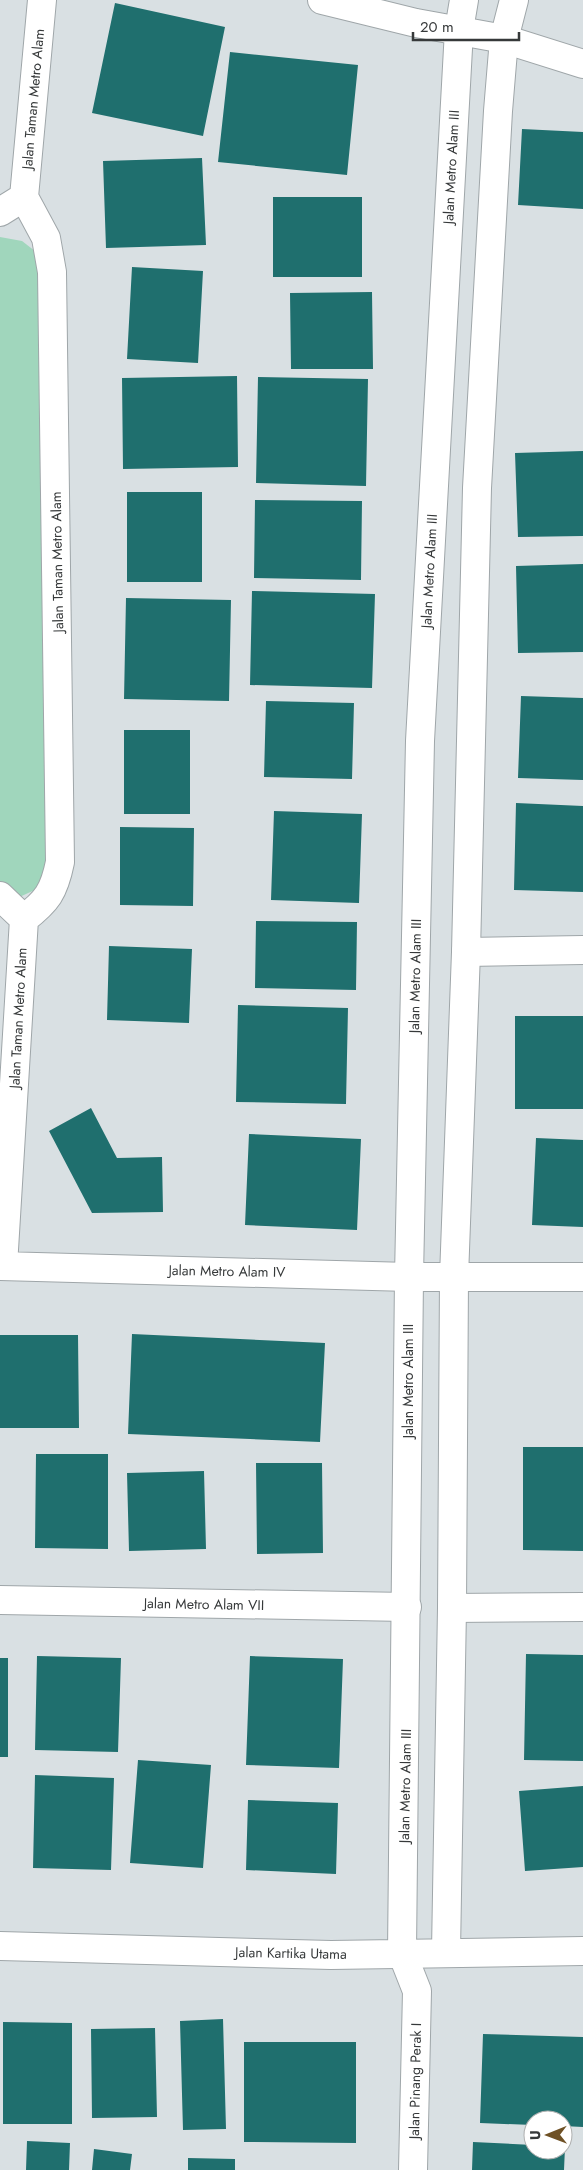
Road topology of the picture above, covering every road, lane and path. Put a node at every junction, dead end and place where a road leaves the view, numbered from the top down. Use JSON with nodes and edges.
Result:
{"nodes":[{"id":1,"x":42,"y":0,"type":"edge"},
{"id":2,"x":322,"y":0,"type":"edge"},
{"id":3,"x":464,"y":0,"type":"edge"},
{"id":4,"x":514,"y":0,"type":"edge"},
{"id":5,"x":459,"y":30,"type":"junction"},
{"id":6,"x":504,"y":39,"type":"junction"},
{"id":7,"x":583,"y":64,"type":"edge"},
{"id":8,"x":24,"y":197,"type":"junction"},
{"id":9,"x":0,"y":212,"type":"edge"},
{"id":10,"x":0,"y":896,"type":"edge"},
{"id":11,"x":24,"y":919,"type":"junction"},
{"id":12,"x":583,"y":950,"type":"edge"},
{"id":13,"x":466,"y":952,"type":"junction"},
{"id":14,"x":2,"y":1266,"type":"edge"},
{"id":15,"x":409,"y":1276,"type":"junction"},
{"id":16,"x":454,"y":1277,"type":"junction"},
{"id":17,"x":583,"y":1277,"type":"edge"},
{"id":18,"x":0,"y":1600,"type":"edge"},
{"id":19,"x":407,"y":1607,"type":"junction"},
{"id":20,"x":583,"y":1607,"type":"edge"},
{"id":21,"x":452,"y":1608,"type":"junction"},
{"id":22,"x":0,"y":1946,"type":"edge"},
{"id":23,"x":446,"y":1951,"type":"junction"},
{"id":24,"x":583,"y":1951,"type":"edge"},
{"id":25,"x":402,"y":1953,"type":"junction"},
{"id":26,"x":417,"y":1991,"type":"junction"},
{"id":27,"x":413,"y":2170,"type":"edge"}],
"edges":[{"from":1,"to":8,"type":"street","name":"Jalan Taman Metro Alam"},
{"from":2,"to":5,"type":"street"},
{"from":3,"to":5,"type":"street","name":"Jalan Metro Alam III"},
{"from":4,"to":6,"type":"street"},
{"from":5,"to":6,"type":"street"},
{"from":5,"to":15,"type":"street","name":"Jalan Metro Alam III"},
{"from":6,"to":7,"type":"street"},
{"from":6,"to":13,"type":"street"},
{"from":8,"to":9,"type":"street"},
{"from":8,"to":11,"type":"street","name":"Jalan Taman Metro Alam"},
{"from":10,"to":11,"type":"street"},
{"from":11,"to":14,"type":"street","name":"Jalan Taman Metro Alam"},
{"from":12,"to":13,"type":"street"},
{"from":13,"to":16,"type":"street"},
{"from":14,"to":15,"type":"street","name":"Jalan Metro Alam IV"},
{"from":15,"to":16,"type":"street","name":"Jalan Metro Alam IV"},
{"from":15,"to":19,"type":"street","name":"Jalan Metro Alam III"},
{"from":16,"to":17,"type":"street","name":"Jalan Metro Alam IV"},
{"from":16,"to":21,"type":"street"},
{"from":18,"to":19,"type":"street","name":"Jalan Metro Alam VII"},
{"from":19,"to":25,"type":"street","name":"Jalan Metro Alam III"},
{"from":20,"to":21,"type":"street"},
{"from":21,"to":23,"type":"street"},
{"from":22,"to":25,"type":"street","name":"Jalan Kartika Utama"},
{"from":23,"to":24,"type":"street","name":"Jalan Kartika Utama"},
{"from":23,"to":25,"type":"street","name":"Jalan Kartika Utama"},
{"from":23,"to":26,"type":"street"},
{"from":25,"to":26,"type":"street","name":"Jalan Pinang Perak I"},
{"from":26,"to":27,"type":"street","name":"Jalan Pinang Perak I"}]}
